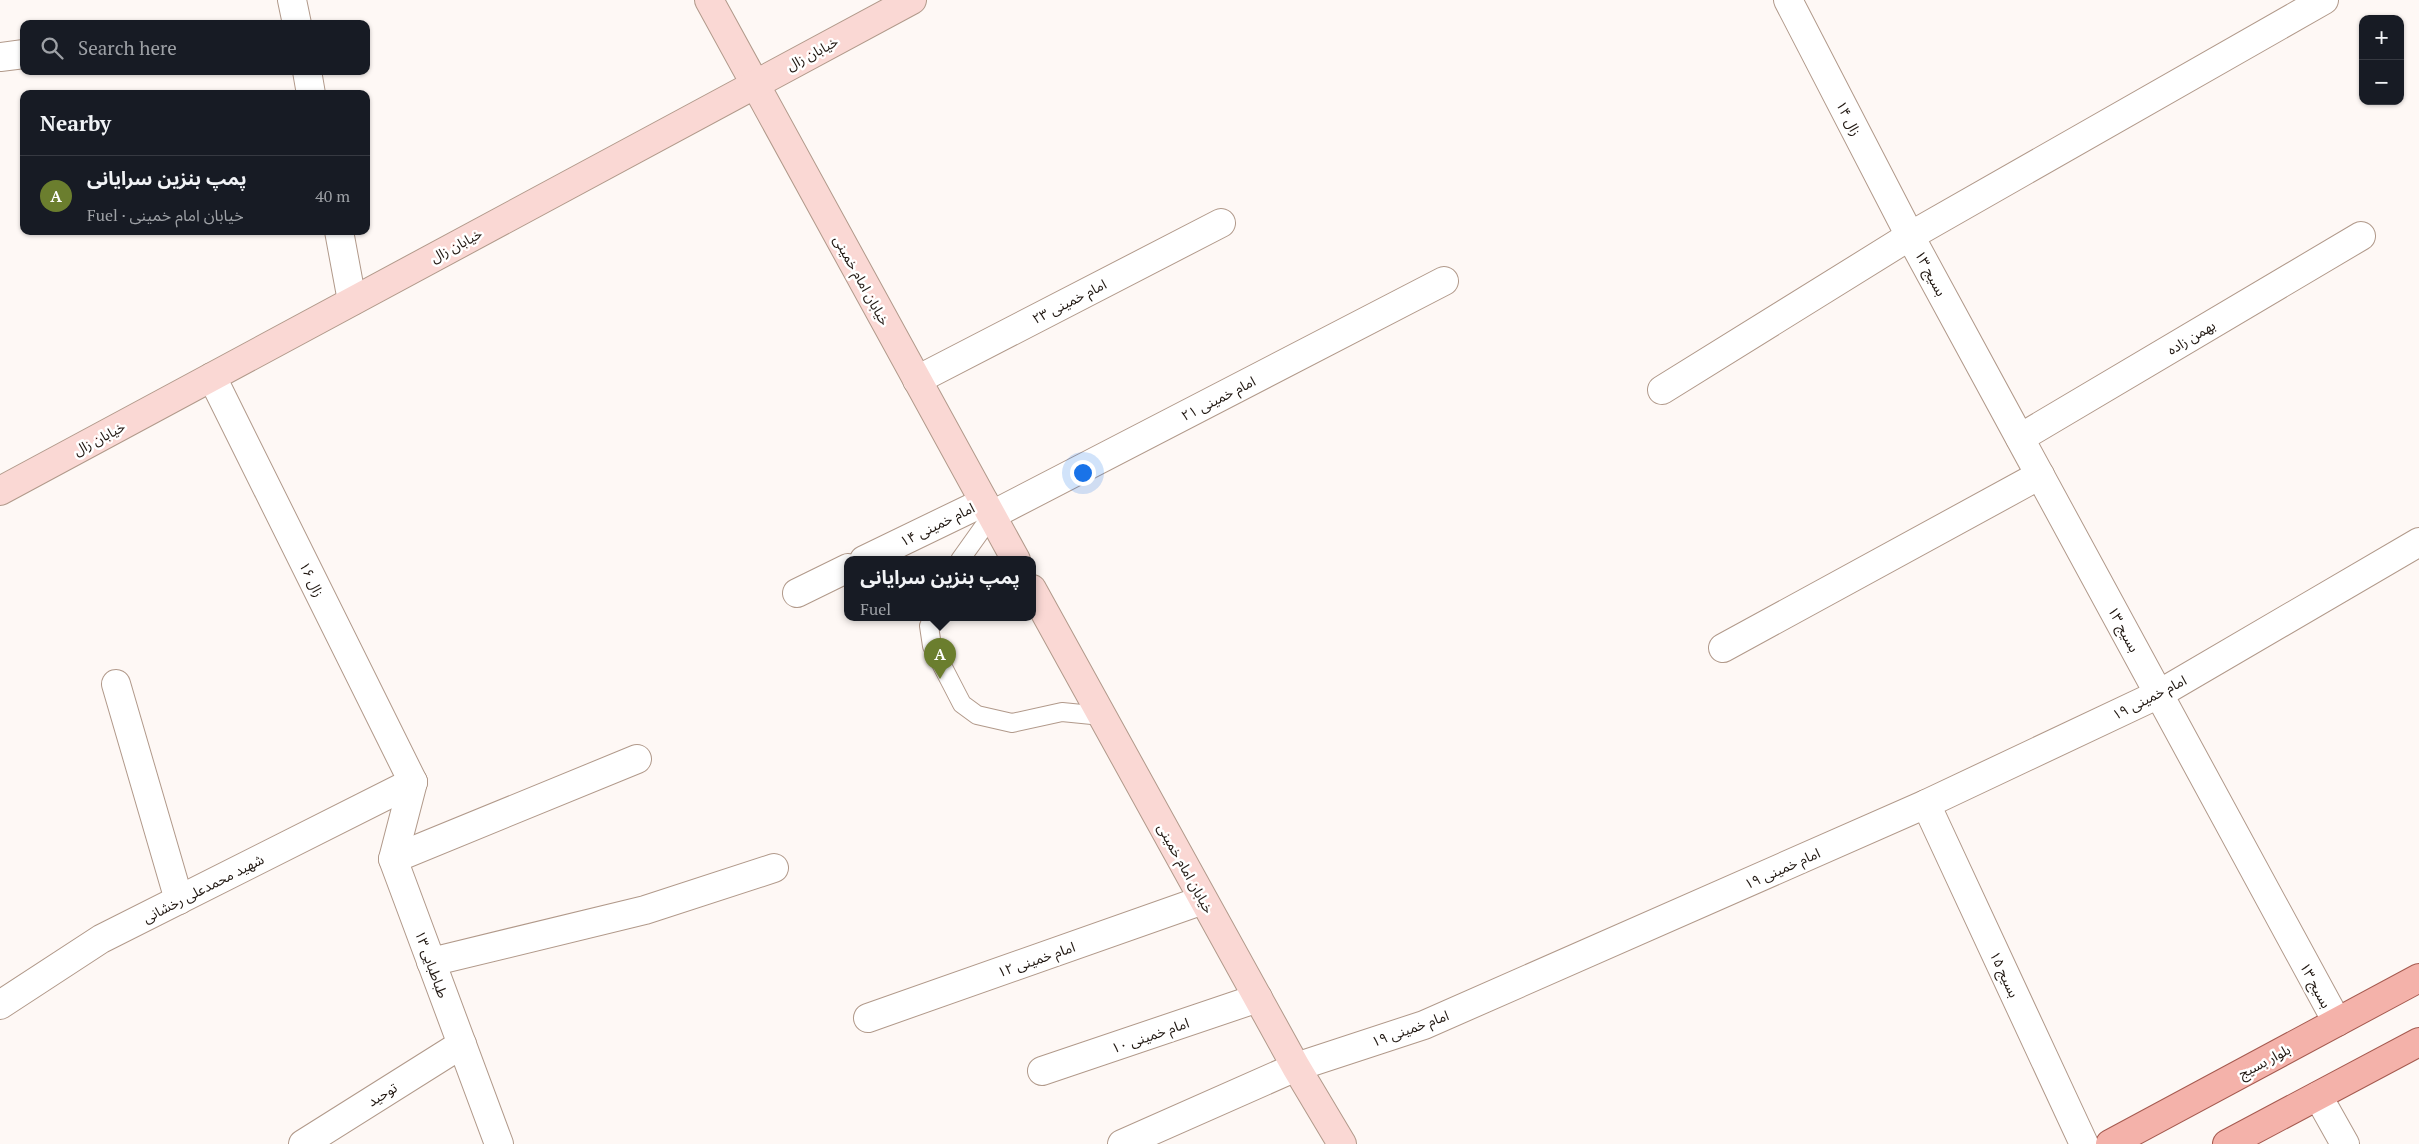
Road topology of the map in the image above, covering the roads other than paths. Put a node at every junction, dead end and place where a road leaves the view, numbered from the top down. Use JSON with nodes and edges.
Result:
{"nodes":[{"id":1,"x":292,"y":0,"type":"edge"},
{"id":2,"x":709,"y":0,"type":"edge"},
{"id":3,"x":912,"y":0,"type":"edge"},
{"id":4,"x":1788,"y":0,"type":"edge"},
{"id":5,"x":2324,"y":0,"type":"edge"},
{"id":6,"x":296,"y":20,"type":"edge"},
{"id":7,"x":20,"y":54,"type":"edge"},
{"id":8,"x":0,"y":57,"type":"edge"},
{"id":9,"x":308,"y":75,"type":"edge"},
{"id":10,"x":754,"y":84,"type":"junction"},
{"id":11,"x":310,"y":90,"type":"edge"},
{"id":12,"x":1221,"y":223,"type":"dead end"},
{"id":13,"x":339,"y":235,"type":"edge"},
{"id":14,"x":1910,"y":236,"type":"junction"},
{"id":15,"x":2361,"y":236,"type":"dead end"},
{"id":16,"x":1444,"y":280,"type":"dead end"},
{"id":17,"x":352,"y":301,"type":"junction"},
{"id":18,"x":212,"y":377,"type":"junction"},
{"id":19,"x":917,"y":380,"type":"junction"},
{"id":20,"x":1662,"y":390,"type":"dead end"},
{"id":21,"x":2020,"y":438,"type":"junction"},
{"id":22,"x":2040,"y":475,"type":"junction"},
{"id":23,"x":0,"y":491,"type":"edge"},
{"id":24,"x":988,"y":508,"type":"junction"},
{"id":25,"x":2419,"y":542,"type":"edge"},
{"id":26,"x":874,"y":556,"type":"edge"},
{"id":27,"x":962,"y":556,"type":"edge"},
{"id":28,"x":1014,"y":556,"type":"edge"},
{"id":29,"x":844,"y":570,"type":"edge"},
{"id":30,"x":797,"y":593,"type":"dead end"},
{"id":31,"x":1036,"y":596,"type":"edge"},
{"id":32,"x":932,"y":621,"type":"edge"},
{"id":33,"x":1723,"y":648,"type":"dead end"},
{"id":34,"x":116,"y":684,"type":"dead end"},
{"id":35,"x":2159,"y":694,"type":"junction"},
{"id":36,"x":1102,"y":716,"type":"junction"},
{"id":37,"x":637,"y":759,"type":"dead end"},
{"id":38,"x":413,"y":782,"type":"junction"},
{"id":39,"x":1926,"y":804,"type":"junction"},
{"id":40,"x":393,"y":859,"type":"junction"},
{"id":41,"x":774,"y":868,"type":"dead end"},
{"id":42,"x":178,"y":900,"type":"junction"},
{"id":43,"x":1204,"y":900,"type":"junction"},
{"id":44,"x":431,"y":962,"type":"junction"},
{"id":45,"x":2419,"y":978,"type":"edge"},
{"id":46,"x":1258,"y":998,"type":"junction"},
{"id":47,"x":0,"y":1005,"type":"edge"},
{"id":48,"x":868,"y":1018,"type":"dead end"},
{"id":49,"x":2336,"y":1022,"type":"junction"},
{"id":50,"x":2419,"y":1042,"type":"edge"},
{"id":51,"x":462,"y":1044,"type":"junction"},
{"id":52,"x":1296,"y":1067,"type":"junction"},
{"id":53,"x":1042,"y":1071,"type":"dead end"},
{"id":54,"x":2318,"y":1096,"type":"junction"},
{"id":55,"x":303,"y":1144,"type":"edge"},
{"id":56,"x":499,"y":1144,"type":"edge"},
{"id":57,"x":1122,"y":1144,"type":"edge"},
{"id":58,"x":1342,"y":1144,"type":"edge"},
{"id":59,"x":2084,"y":1144,"type":"edge"},
{"id":60,"x":2110,"y":1144,"type":"edge"},
{"id":61,"x":2226,"y":1144,"type":"edge"},
{"id":62,"x":2345,"y":1144,"type":"edge"}],
"edges":[{"from":1,"to":6,"type":"street"},
{"from":2,"to":10,"type":"main road","name":"خیابان امام خمینی"},
{"from":3,"to":10,"type":"main road","name":"خیابان زال"},
{"from":4,"to":14,"type":"street","name":"زال ۱۴"},
{"from":5,"to":14,"type":"street"},
{"from":7,"to":8,"type":"street"},
{"from":9,"to":11,"type":"street"},
{"from":10,"to":17,"type":"main road","name":"خیابان زال"},
{"from":10,"to":19,"type":"main road","name":"خیابان امام خمینی"},
{"from":12,"to":19,"type":"street","name":"امام خمینی ۲۳"},
{"from":13,"to":17,"type":"street"},
{"from":14,"to":20,"type":"street"},
{"from":14,"to":21,"type":"street","name":"بسیج ۱۳"},
{"from":15,"to":21,"type":"street","name":"بهمن زاده"},
{"from":16,"to":24,"type":"street","name":"امام خمینی ۲۱"},
{"from":17,"to":18,"type":"main road","name":"خیابان زال"},
{"from":18,"to":23,"type":"main road","name":"خیابان زال"},
{"from":18,"to":38,"type":"street","name":"زال ۱۶"},
{"from":19,"to":24,"type":"main road","name":"خیابان امام خمینی"},
{"from":21,"to":22,"type":"street","name":"بسیج ۱۳"},
{"from":22,"to":33,"type":"street"},
{"from":22,"to":35,"type":"street","name":"بسیج ۱۳"},
{"from":24,"to":26,"type":"street","name":"امام خمینی ۱۴"},
{"from":24,"to":27,"type":"lane"},
{"from":24,"to":28,"type":"main road","name":"خیابان امام خمینی"},
{"from":25,"to":35,"type":"street","name":"امام خمینی ۱۹"},
{"from":29,"to":30,"type":"street"},
{"from":31,"to":36,"type":"main road","name":"خیابان امام خمینی"},
{"from":32,"to":36,"type":"lane"},
{"from":34,"to":42,"type":"street"},
{"from":35,"to":39,"type":"street","name":"امام خمینی ۱۹"},
{"from":35,"to":49,"type":"street","name":"بسیج ۱۳"},
{"from":36,"to":43,"type":"main road","name":"خیابان امام خمینی"},
{"from":37,"to":40,"type":"street"},
{"from":38,"to":40,"type":"street"},
{"from":38,"to":42,"type":"street","name":"شهید محمدعلی رخشانی"},
{"from":39,"to":52,"type":"street","name":"امام خمینی ۱۹"},
{"from":39,"to":59,"type":"street","name":"بسیج ۱۵"},
{"from":40,"to":44,"type":"street","name":"طباطبایی ۱۳"},
{"from":41,"to":44,"type":"street"},
{"from":42,"to":47,"type":"street","name":"شهید محمدعلی رخشانی"},
{"from":43,"to":46,"type":"main road","name":"خیابان امام خمینی"},
{"from":43,"to":48,"type":"street","name":"امام خمینی ۱۲"},
{"from":44,"to":51,"type":"street","name":"طباطبایی ۱۳"},
{"from":45,"to":49,"type":"main road","name":"بلوار بسیج"},
{"from":46,"to":52,"type":"main road","name":"خیابان امام خمینی"},
{"from":46,"to":53,"type":"street","name":"امام خمینی ۱۰"},
{"from":49,"to":60,"type":"main road","name":"بلوار بسیج"},
{"from":50,"to":54,"type":"main road"},
{"from":51,"to":55,"type":"street","name":"توحید"},
{"from":51,"to":56,"type":"street","name":"طباطبایی ۱۳"},
{"from":52,"to":57,"type":"street","name":"امام خمینی ۱۹"},
{"from":52,"to":58,"type":"main road","name":"خیابان امام خمینی"},
{"from":54,"to":61,"type":"main road"},
{"from":54,"to":62,"type":"street"}]}
